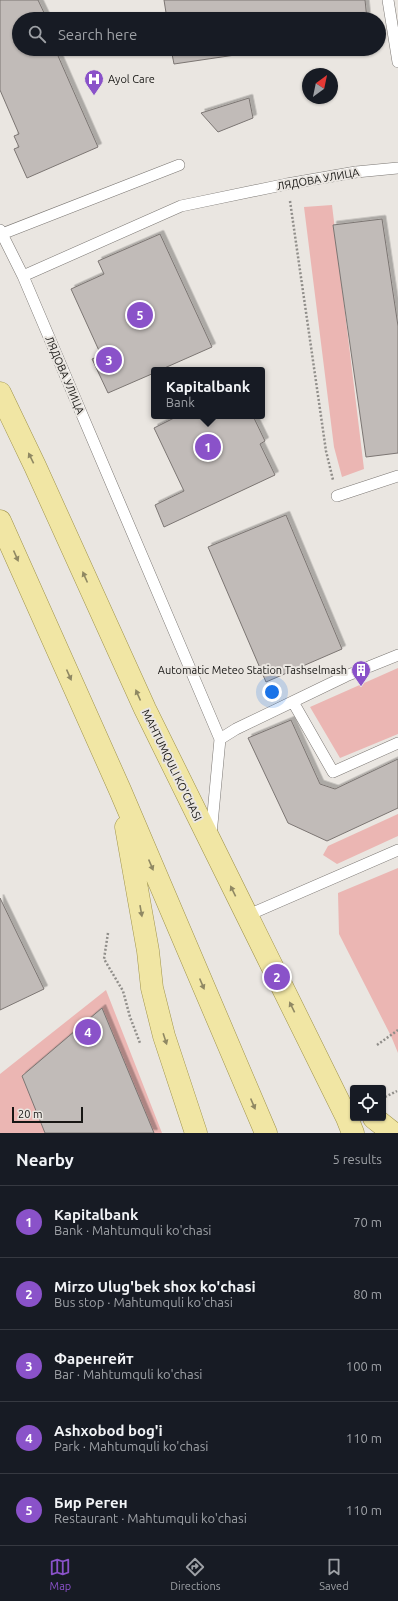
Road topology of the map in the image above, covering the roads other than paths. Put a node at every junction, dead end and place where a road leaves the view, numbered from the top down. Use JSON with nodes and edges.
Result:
{"nodes":[{"id":1,"x":388,"y":0,"type":"edge"},
{"id":2,"x":398,"y":62,"type":"edge"},
{"id":3,"x":179,"y":165,"type":"dead end"},
{"id":4,"x":398,"y":168,"type":"edge"},
{"id":5,"x":1,"y":232,"type":"edge"},
{"id":6,"x":23,"y":276,"type":"junction"},
{"id":7,"x":0,"y":393,"type":"edge"},
{"id":8,"x":398,"y":476,"type":"edge"},
{"id":9,"x":337,"y":496,"type":"road end"},
{"id":10,"x":0,"y":520,"type":"edge"},
{"id":11,"x":398,"y":654,"type":"edge"},
{"id":12,"x":293,"y":702,"type":"junction"},
{"id":13,"x":220,"y":739,"type":"junction"},
{"id":14,"x":398,"y":743,"type":"edge"},
{"id":15,"x":120,"y":790,"type":"junction"},
{"id":16,"x":210,"y":844,"type":"junction"},
{"id":17,"x":398,"y":850,"type":"edge"},
{"id":18,"x":246,"y":916,"type":"junction"},
{"id":19,"x":309,"y":1042,"type":"junction"},
{"id":20,"x":350,"y":1094,"type":"edge"},
{"id":21,"x":378,"y":1121,"type":"edge"},
{"id":22,"x":196,"y":1133,"type":"edge"},
{"id":23,"x":266,"y":1133,"type":"edge"},
{"id":24,"x":352,"y":1133,"type":"edge"},
{"id":25,"x":393,"y":1133,"type":"edge"}],
"edges":[{"from":1,"to":2,"type":"lane"},
{"from":3,"to":5,"type":"lane"},
{"from":4,"to":6,"type":"lane","name":"ЛЯДОВА УЛИЦА"},
{"from":5,"to":6,"type":"lane"},
{"from":6,"to":13,"type":"lane","name":"ЛЯДОВА УЛИЦА"},
{"from":16,"to":7,"type":"main road","name":"MAHTUMQULI KO'CHASI","one_way":true},
{"from":8,"to":9,"type":"lane"},
{"from":10,"to":15,"type":"main road","one_way":true},
{"from":11,"to":12,"type":"lane"},
{"from":12,"to":13,"type":"lane"},
{"from":12,"to":14,"type":"lane"},
{"from":13,"to":16,"type":"lane","name":"ЛЯДОВА УЛИЦА"},
{"from":15,"to":22,"type":"main road","one_way":true},
{"from":15,"to":23,"type":"main road","one_way":true},
{"from":18,"to":16,"type":"main road","name":"MAHTUMQULI KO'CHASI","one_way":true},
{"from":17,"to":18,"type":"lane"},
{"from":19,"to":18,"type":"main road","name":"MAHTUMQULI KO'CHASI","one_way":true},
{"from":19,"to":20,"type":"main road"},
{"from":19,"to":24,"type":"main road","name":"MAHTUMQULI KO'CHASI"},
{"from":21,"to":25,"type":"main road"}]}
